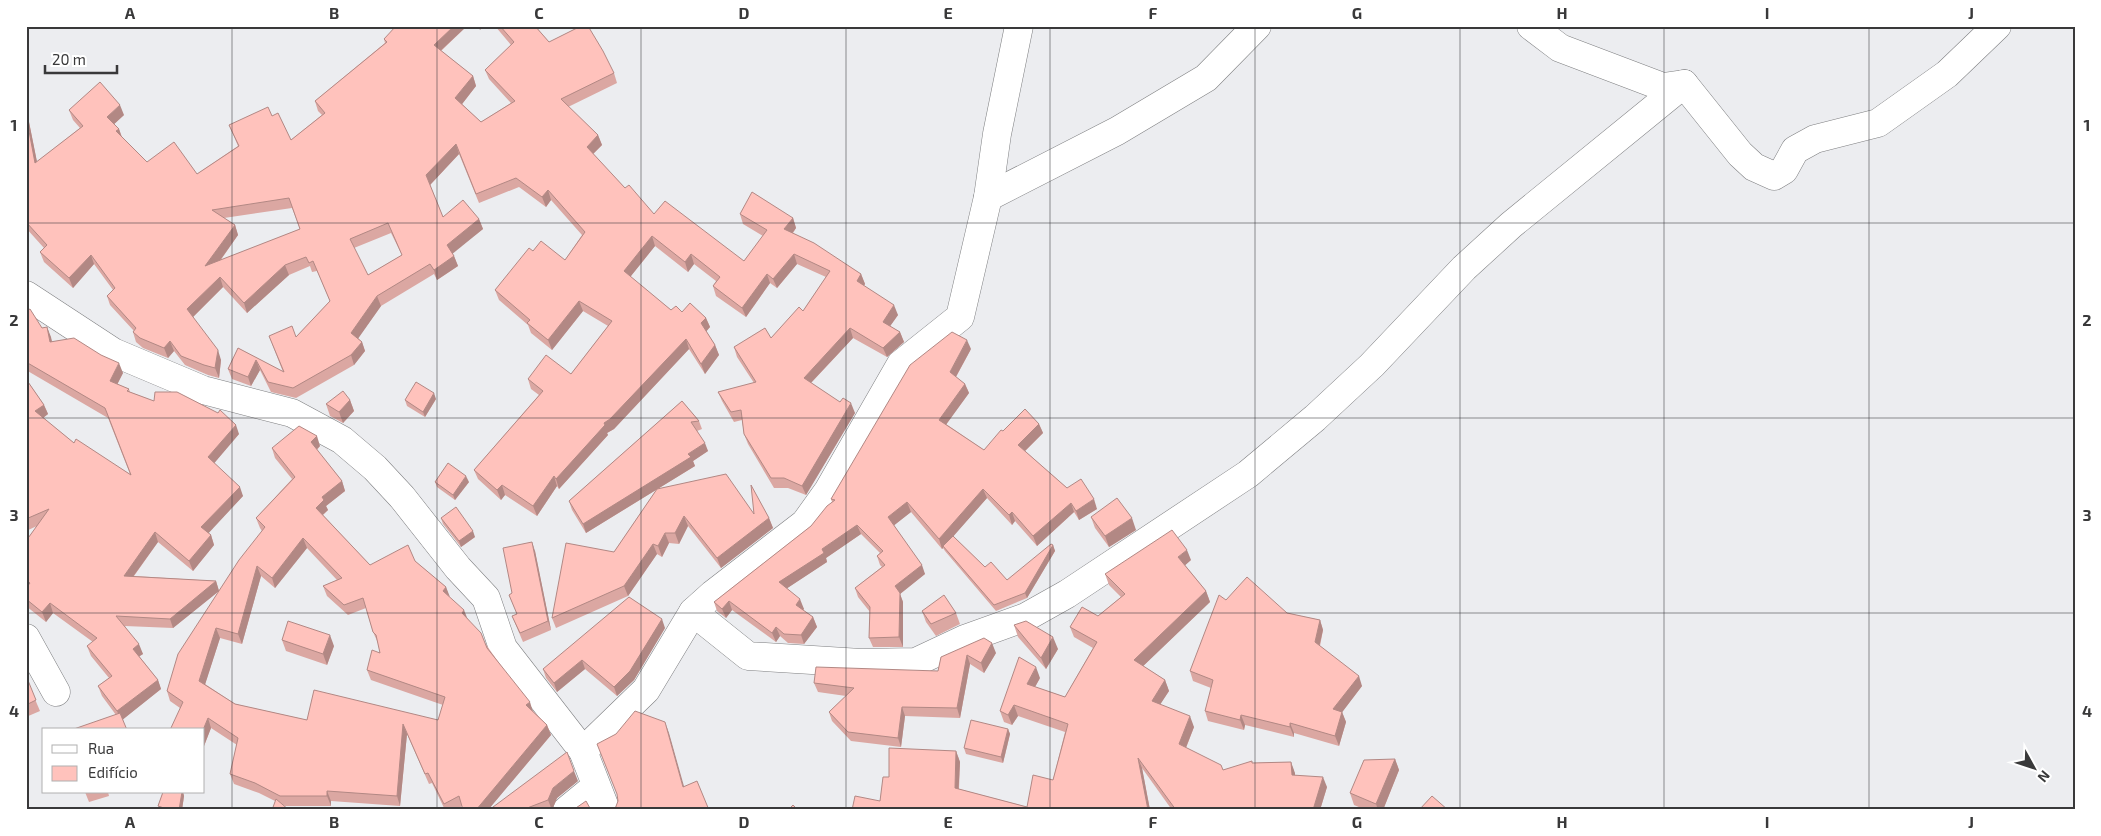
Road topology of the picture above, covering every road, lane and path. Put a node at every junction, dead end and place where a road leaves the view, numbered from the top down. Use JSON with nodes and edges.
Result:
{"nodes":[{"id":1,"x":1019,"y":26,"type":"edge"},
{"id":2,"x":1257,"y":26,"type":"edge"},
{"id":3,"x":1531,"y":26,"type":"edge"},
{"id":4,"x":1997,"y":26,"type":"edge"},
{"id":5,"x":1684,"y":84,"type":"junction"},
{"id":6,"x":988,"y":197,"type":"junction"},
{"id":7,"x":26,"y":295,"type":"edge"},
{"id":8,"x":694,"y":612,"type":"junction"},
{"id":9,"x":26,"y":638,"type":"edge"},
{"id":10,"x":56,"y":692,"type":"dead end"},
{"id":11,"x":583,"y":751,"type":"junction"},
{"id":12,"x":601,"y":798,"type":"edge"},
{"id":13,"x":567,"y":810,"type":"edge"}],
"edges":[{"from":1,"to":6,"type":"street"},
{"from":2,"to":6,"type":"street"},
{"from":3,"to":5,"type":"street"},
{"from":4,"to":5,"type":"street"},
{"from":5,"to":8,"type":"street"},
{"from":6,"to":8,"type":"street"},
{"from":7,"to":11,"type":"street"},
{"from":8,"to":11,"type":"street"},
{"from":9,"to":10,"type":"street"},
{"from":11,"to":12,"type":"street"},
{"from":12,"to":13,"type":"street"}]}
